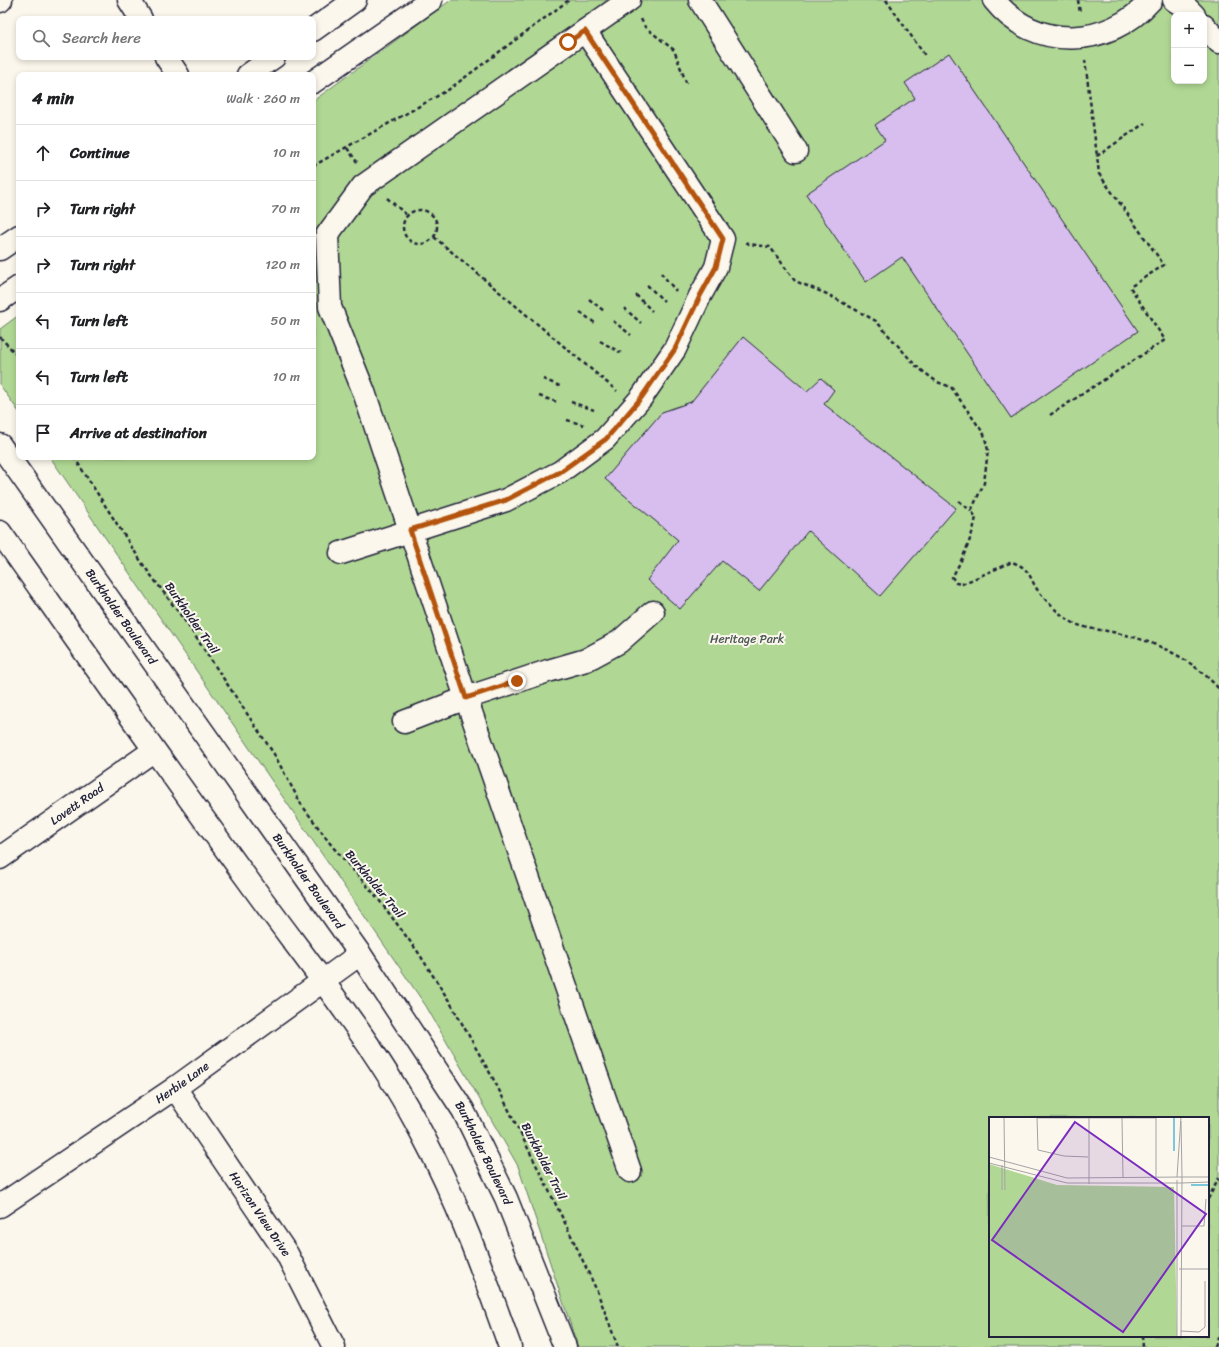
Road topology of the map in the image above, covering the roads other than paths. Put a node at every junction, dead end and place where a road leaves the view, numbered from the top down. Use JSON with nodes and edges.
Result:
{"nodes":[{"id":1,"x":129,"y":0,"type":"edge"},
{"id":2,"x":355,"y":0,"type":"edge"},
{"id":3,"x":431,"y":0,"type":"edge"},
{"id":4,"x":700,"y":0,"type":"edge"},
{"id":5,"x":994,"y":0,"type":"edge"},
{"id":6,"x":1151,"y":0,"type":"edge"},
{"id":7,"x":1174,"y":0,"type":"edge"},
{"id":8,"x":633,"y":7,"type":"edge"},
{"id":9,"x":1191,"y":12,"type":"edge"},
{"id":10,"x":139,"y":16,"type":"edge"},
{"id":11,"x":316,"y":28,"type":"edge"},
{"id":12,"x":1207,"y":29,"type":"edge"},
{"id":13,"x":585,"y":31,"type":"junction"},
{"id":14,"x":1219,"y":42,"type":"edge"},
{"id":15,"x":168,"y":60,"type":"edge"},
{"id":16,"x":270,"y":60,"type":"edge"},
{"id":17,"x":176,"y":72,"type":"edge"},
{"id":18,"x":252,"y":72,"type":"edge"},
{"id":19,"x":316,"y":80,"type":"edge"},
{"id":20,"x":796,"y":151,"type":"dead end"},
{"id":21,"x":16,"y":238,"type":"edge"},
{"id":22,"x":0,"y":249,"type":"edge"},
{"id":23,"x":16,"y":289,"type":"edge"},
{"id":24,"x":0,"y":300,"type":"edge"},
{"id":25,"x":0,"y":445,"type":"edge"},
{"id":26,"x":410,"y":530,"type":"junction"},
{"id":27,"x":0,"y":532,"type":"edge"},
{"id":28,"x":341,"y":553,"type":"dead end"},
{"id":29,"x":653,"y":612,"type":"dead end"},
{"id":30,"x":466,"y":698,"type":"junction"},
{"id":31,"x":404,"y":722,"type":"dead end"},
{"id":32,"x":153,"y":751,"type":"junction"},
{"id":33,"x":0,"y":858,"type":"edge"},
{"id":34,"x":360,"y":954,"type":"junction"},
{"id":35,"x":322,"y":981,"type":"junction"},
{"id":36,"x":175,"y":1088,"type":"junction"},
{"id":37,"x":630,"y":1171,"type":"dead end"},
{"id":38,"x":0,"y":1206,"type":"edge"},
{"id":39,"x":334,"y":1347,"type":"edge"},
{"id":40,"x":510,"y":1347,"type":"edge"},
{"id":41,"x":565,"y":1347,"type":"edge"}],
"edges":[{"from":1,"to":10,"type":"main road"},
{"from":2,"to":11,"type":"main road"},
{"from":3,"to":19,"type":"main road"},
{"from":4,"to":20,"type":"main road"},
{"from":5,"to":6,"type":"main road"},
{"from":7,"to":9,"type":"main road"},
{"from":8,"to":13,"type":"main road"},
{"from":12,"to":14,"type":"main road"},
{"from":13,"to":26,"type":"main road"},
{"from":13,"to":26,"type":"main road"},
{"from":15,"to":17,"type":"main road"},
{"from":16,"to":18,"type":"main road"},
{"from":21,"to":22,"type":"main road"},
{"from":23,"to":24,"type":"main road"},
{"from":25,"to":34,"type":"main road","name":"Burkholder Boulevard"},
{"from":26,"to":28,"type":"main road"},
{"from":26,"to":30,"type":"main road"},
{"from":27,"to":32,"type":"main road"},
{"from":29,"to":30,"type":"main road"},
{"from":30,"to":31,"type":"main road"},
{"from":30,"to":37,"type":"main road"},
{"from":32,"to":33,"type":"main road","name":"Lovett Road"},
{"from":32,"to":35,"type":"main road"},
{"from":34,"to":35,"type":"main road","name":"Herbie Lane"},
{"from":34,"to":41,"type":"main road","name":"Burkholder Boulevard"},
{"from":35,"to":36,"type":"main road","name":"Herbie Lane"},
{"from":35,"to":40,"type":"main road"},
{"from":36,"to":38,"type":"main road","name":"Herbie Lane"},
{"from":36,"to":39,"type":"main road","name":"Horizon View Drive"}]}
